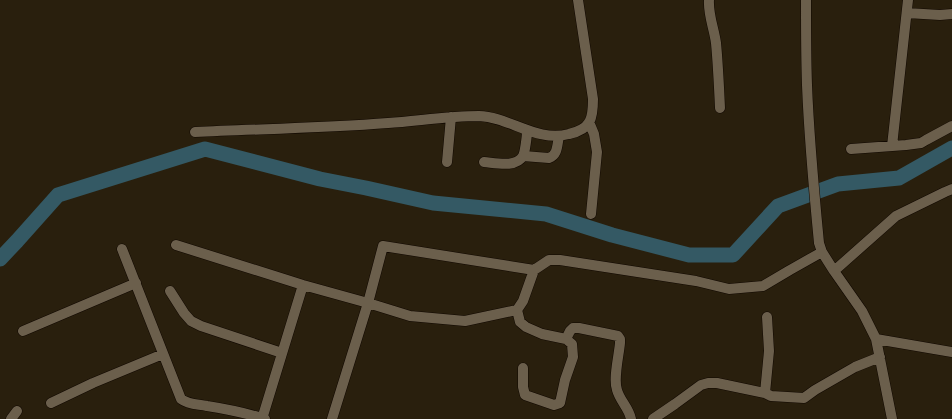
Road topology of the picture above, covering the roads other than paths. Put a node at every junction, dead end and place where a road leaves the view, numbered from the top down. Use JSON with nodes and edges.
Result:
{"nodes":[{"id":1,"x":578,"y":0,"type":"edge"},
{"id":2,"x":709,"y":0,"type":"edge"},
{"id":3,"x":806,"y":0,"type":"edge"},
{"id":4,"x":908,"y":0,"type":"edge"},
{"id":5,"x":907,"y":13,"type":"junction"},
{"id":6,"x":952,"y":14,"type":"edge"},
{"id":7,"x":720,"y":108,"type":"dead end"},
{"id":8,"x":451,"y":117,"type":"junction"},
{"id":9,"x":589,"y":122,"type":"junction"},
{"id":10,"x":952,"y":126,"type":"edge"},
{"id":11,"x":527,"y":131,"type":"junction"},
{"id":12,"x":195,"y":132,"type":"dead end"},
{"id":13,"x":559,"y":136,"type":"junction"},
{"id":14,"x":892,"y":146,"type":"junction"},
{"id":15,"x":851,"y":149,"type":"dead end"},
{"id":16,"x":523,"y":156,"type":"junction"},
{"id":17,"x":447,"y":162,"type":"dead end"},
{"id":18,"x":484,"y":162,"type":"dead end"},
{"id":19,"x":952,"y":189,"type":"edge"},
{"id":20,"x":591,"y":214,"type":"dead end"},
{"id":21,"x":176,"y":245,"type":"dead end"},
{"id":22,"x":820,"y":248,"type":"junction"},
{"id":23,"x":122,"y":249,"type":"dead end"},
{"id":24,"x":534,"y":270,"type":"junction"},
{"id":25,"x":834,"y":271,"type":"junction"},
{"id":26,"x":136,"y":283,"type":"junction"},
{"id":27,"x":303,"y":285,"type":"junction"},
{"id":28,"x":170,"y":291,"type":"dead end"},
{"id":29,"x":368,"y":304,"type":"junction"},
{"id":30,"x":517,"y":310,"type":"junction"},
{"id":31,"x":767,"y":317,"type":"dead end"},
{"id":32,"x":23,"y":332,"type":"dead end"},
{"id":33,"x":566,"y":339,"type":"junction"},
{"id":34,"x":876,"y":339,"type":"junction"},
{"id":35,"x":952,"y":352,"type":"edge"},
{"id":36,"x":282,"y":353,"type":"junction"},
{"id":37,"x":163,"y":354,"type":"junction"},
{"id":38,"x":880,"y":357,"type":"junction"},
{"id":39,"x":524,"y":368,"type":"dead end"},
{"id":40,"x":765,"y":392,"type":"junction"},
{"id":41,"x":52,"y":403,"type":"dead end"},
{"id":42,"x":263,"y":419,"type":"edge"},
{"id":43,"x":332,"y":419,"type":"edge"},
{"id":44,"x":631,"y":419,"type":"edge"},
{"id":45,"x":653,"y":419,"type":"edge"},
{"id":46,"x":892,"y":419,"type":"edge"}],
"edges":[{"from":1,"to":9,"type":"street"},
{"from":2,"to":7,"type":"street"},
{"from":3,"to":22,"type":"street"},
{"from":4,"to":5,"type":"street"},
{"from":5,"to":6,"type":"street"},
{"from":5,"to":14,"type":"street"},
{"from":8,"to":11,"type":"street"},
{"from":8,"to":12,"type":"street"},
{"from":8,"to":17,"type":"street"},
{"from":9,"to":13,"type":"street"},
{"from":9,"to":20,"type":"street"},
{"from":10,"to":14,"type":"street"},
{"from":11,"to":13,"type":"street"},
{"from":11,"to":16,"type":"street"},
{"from":13,"to":16,"type":"street"},
{"from":14,"to":15,"type":"street"},
{"from":16,"to":18,"type":"street"},
{"from":19,"to":25,"type":"street"},
{"from":21,"to":27,"type":"street"},
{"from":22,"to":24,"type":"street"},
{"from":22,"to":25,"type":"street"},
{"from":23,"to":26,"type":"street"},
{"from":24,"to":29,"type":"street"},
{"from":24,"to":30,"type":"street"},
{"from":25,"to":34,"type":"street"},
{"from":26,"to":32,"type":"street"},
{"from":26,"to":37,"type":"street"},
{"from":27,"to":29,"type":"street"},
{"from":27,"to":36,"type":"street"},
{"from":28,"to":36,"type":"street"},
{"from":29,"to":30,"type":"street"},
{"from":29,"to":43,"type":"street"},
{"from":30,"to":33,"type":"street"},
{"from":31,"to":40,"type":"street"},
{"from":33,"to":39,"type":"street"},
{"from":33,"to":44,"type":"street"},
{"from":34,"to":35,"type":"street"},
{"from":34,"to":38,"type":"street"},
{"from":36,"to":42,"type":"street"},
{"from":37,"to":41,"type":"street"},
{"from":37,"to":42,"type":"street"},
{"from":38,"to":40,"type":"street"},
{"from":38,"to":46,"type":"street"},
{"from":40,"to":45,"type":"street"}]}
